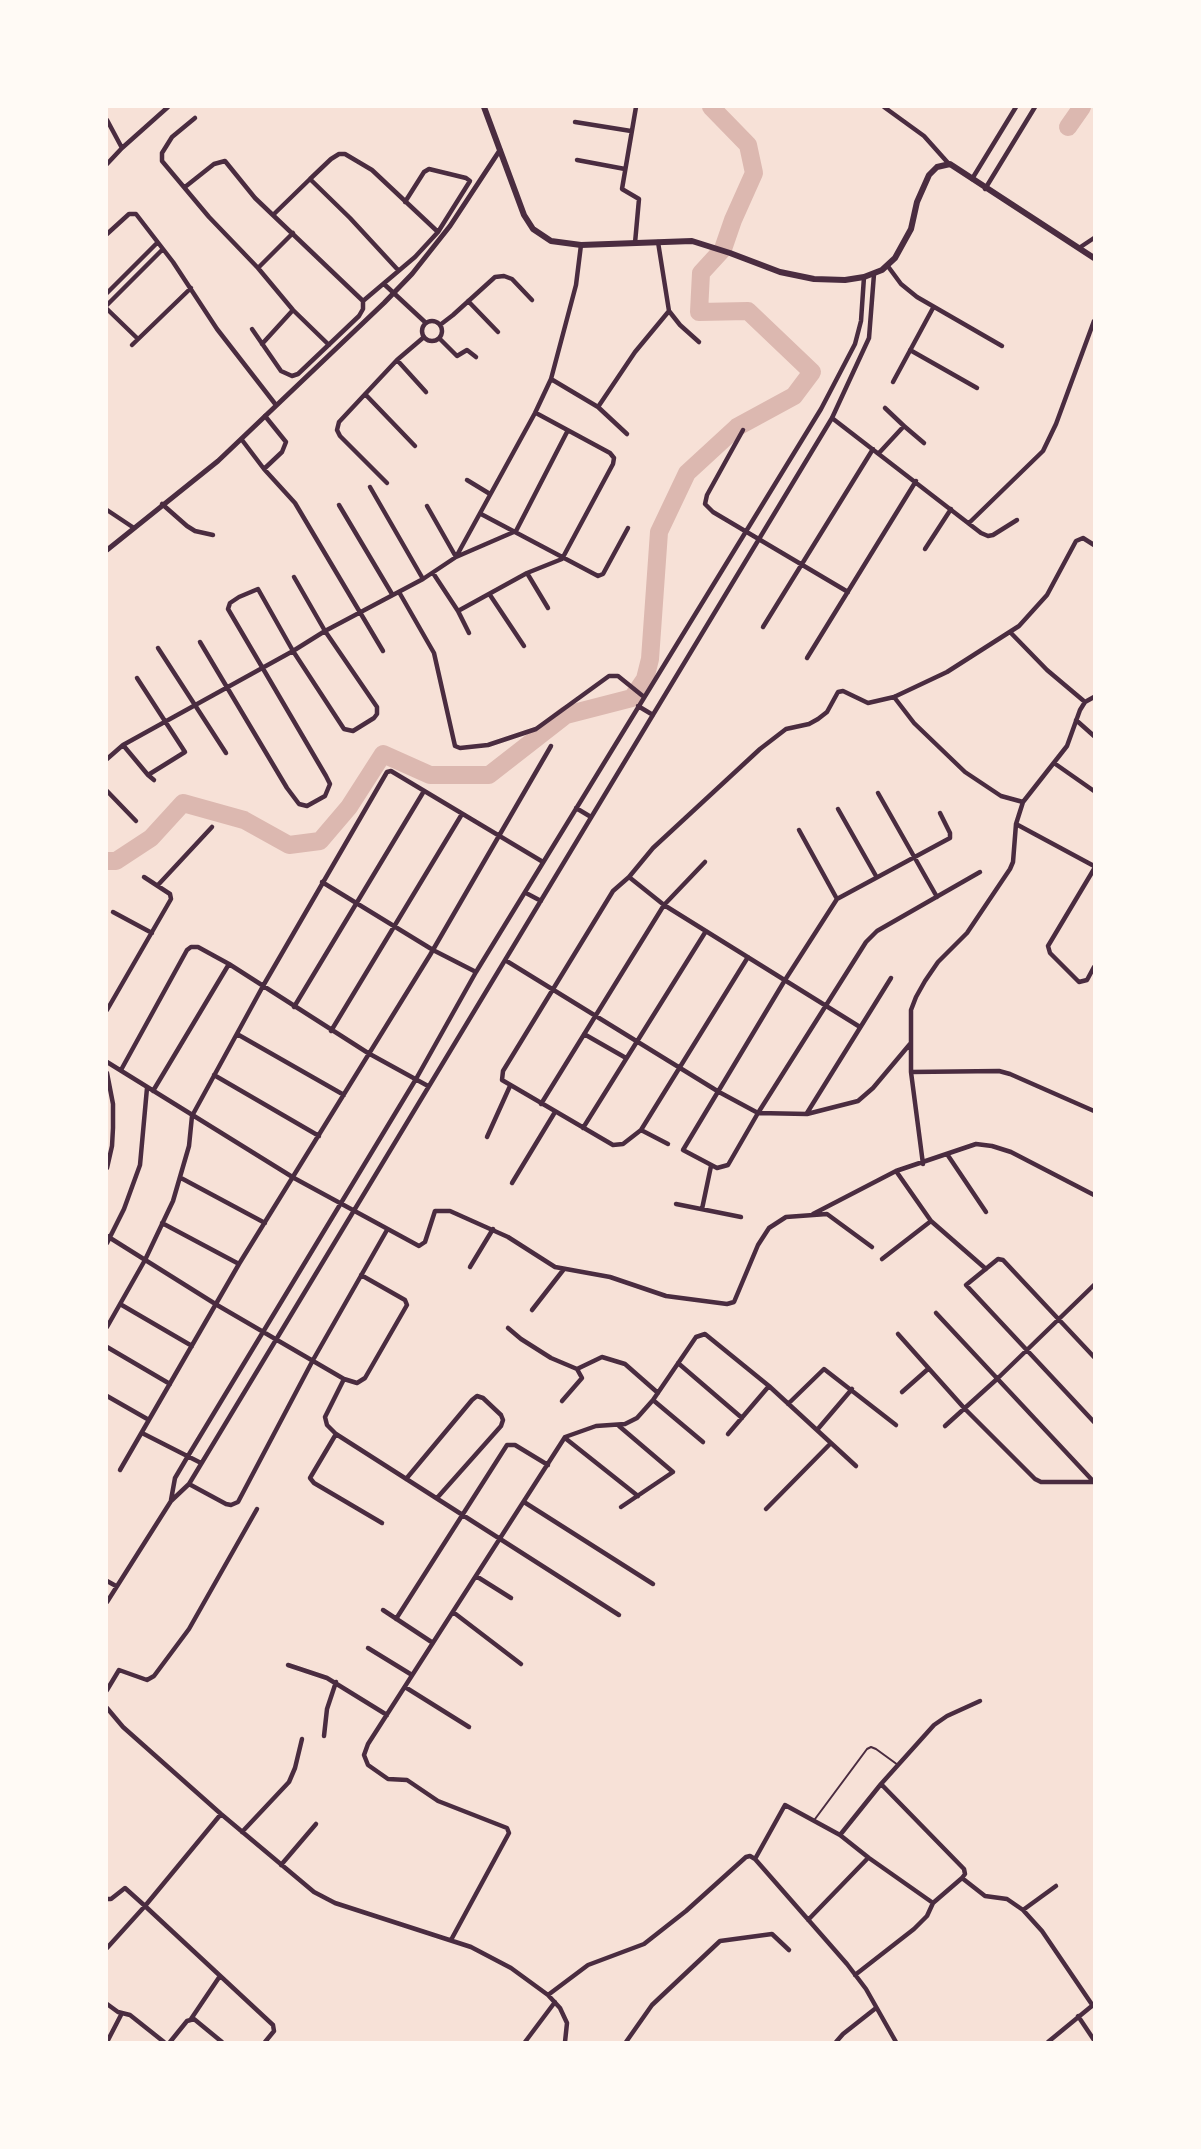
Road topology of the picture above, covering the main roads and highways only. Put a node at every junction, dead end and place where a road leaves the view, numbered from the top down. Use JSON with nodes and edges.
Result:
{"nodes":[{"id":1,"x":484,"y":107,"type":"edge"},
{"id":2,"x":1094,"y":258,"type":"edge"}],
"edges":[{"from":1,"to":2,"type":"main road"}]}
